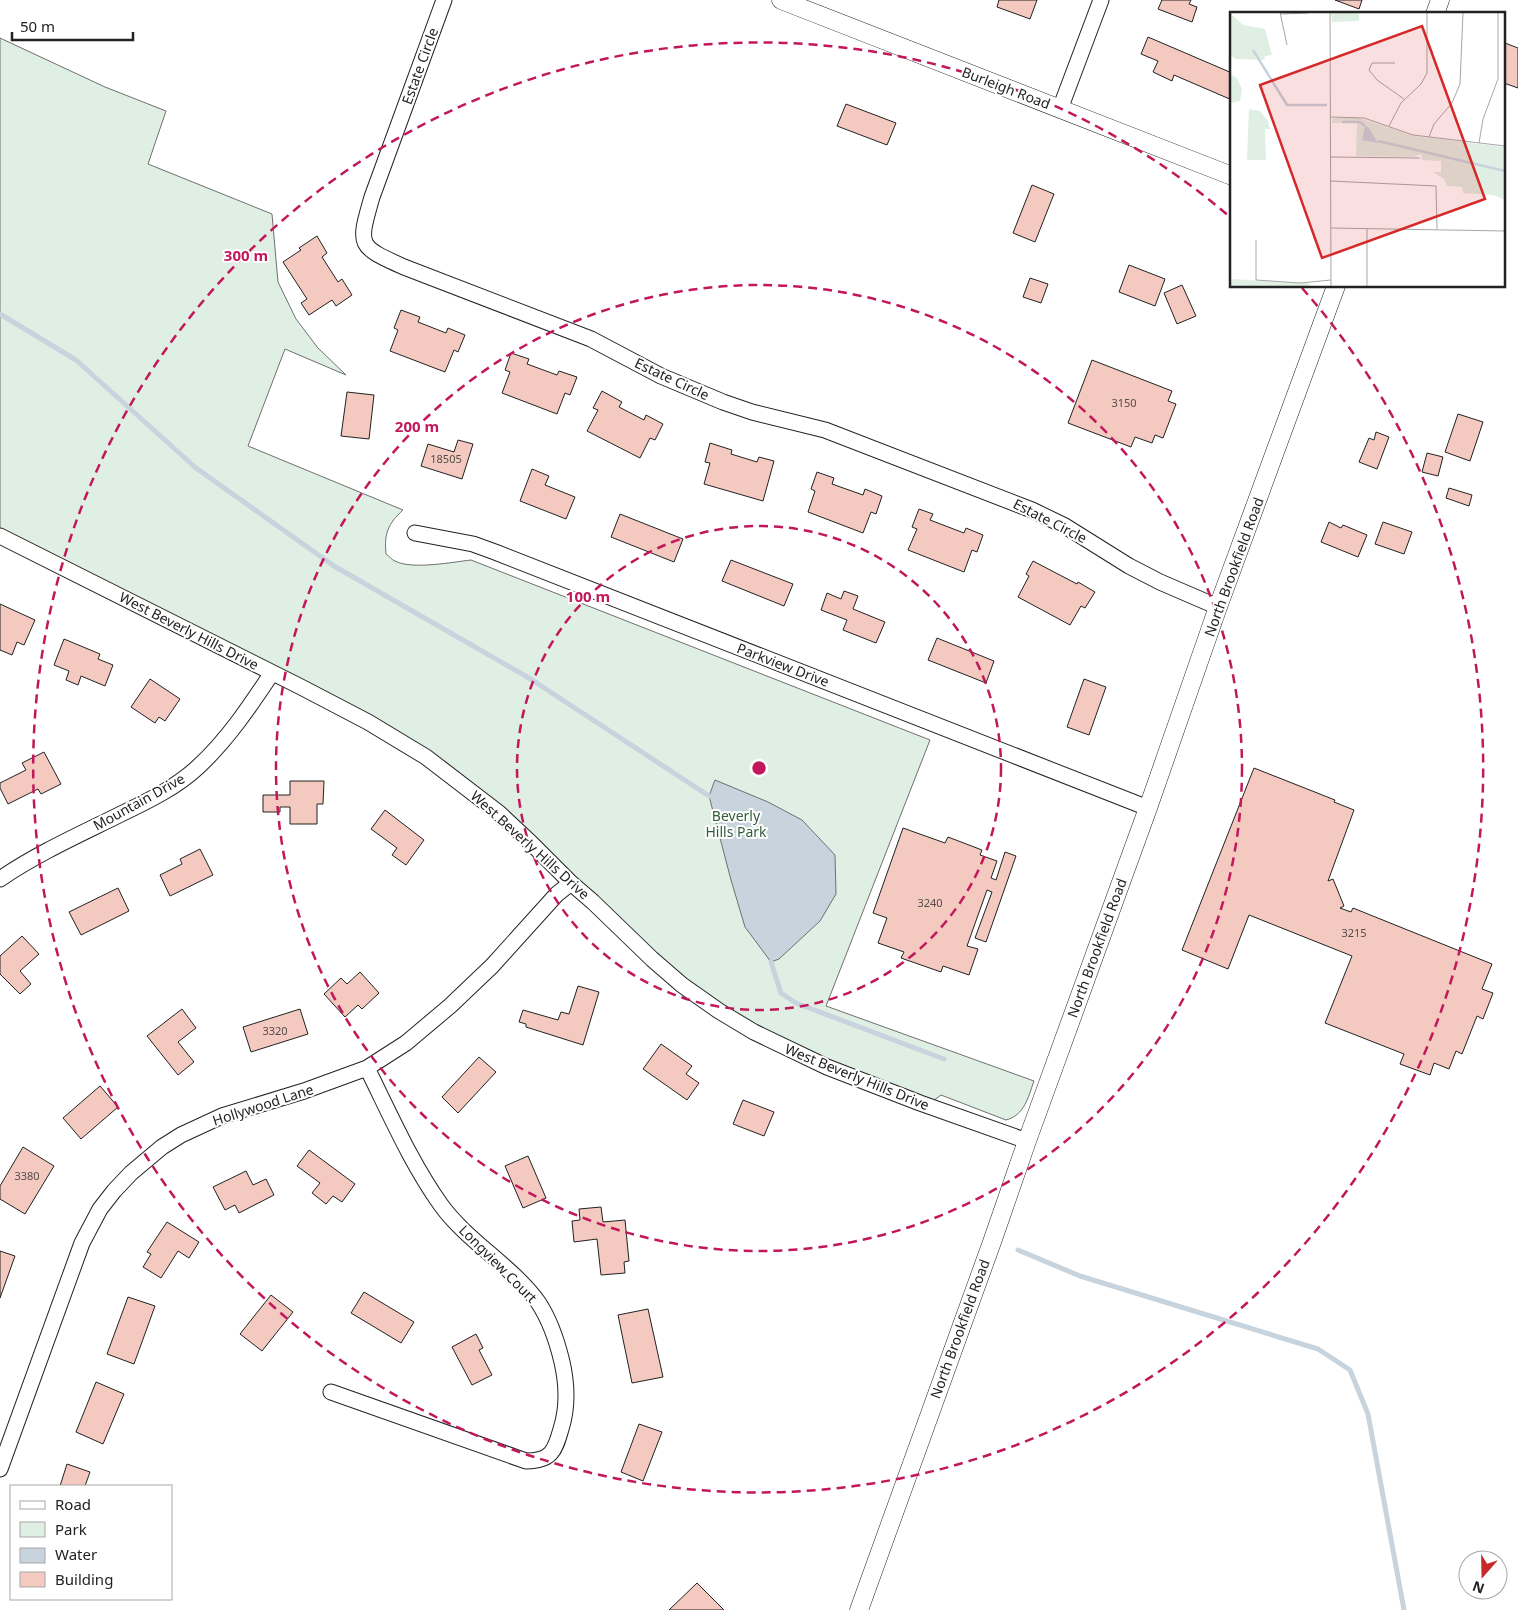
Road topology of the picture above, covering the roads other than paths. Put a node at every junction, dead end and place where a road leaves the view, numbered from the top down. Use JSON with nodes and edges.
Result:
{"nodes":[{"id":1,"x":444,"y":0,"type":"edge"},
{"id":2,"x":781,"y":0,"type":"edge"},
{"id":3,"x":1101,"y":0,"type":"edge"},
{"id":4,"x":1440,"y":0,"type":"edge"},
{"id":5,"x":1436,"y":12,"type":"edge"},
{"id":6,"x":1060,"y":109,"type":"junction"},
{"id":7,"x":1230,"y":175,"type":"edge"},
{"id":8,"x":1335,"y":288,"type":"edge"},
{"id":9,"x":416,"y":534,"type":"dead end"},
{"id":10,"x":0,"y":536,"type":"edge"},
{"id":11,"x":1218,"y":607,"type":"junction"},
{"id":12,"x":272,"y":673,"type":"junction"},
{"id":13,"x":1148,"y":808,"type":"junction"},
{"id":14,"x":0,"y":879,"type":"edge"},
{"id":15,"x":571,"y":883,"type":"junction"},
{"id":16,"x":367,"y":1068,"type":"junction"},
{"id":17,"x":1026,"y":1141,"type":"junction"},
{"id":18,"x":331,"y":1392,"type":"dead end"},
{"id":19,"x":0,"y":1470,"type":"edge"},
{"id":20,"x":859,"y":1610,"type":"edge"}],
"edges":[{"from":1,"to":11,"type":"street","name":"Estate Circle"},
{"from":2,"to":6,"type":"street","name":"Burleigh Road"},
{"from":3,"to":6,"type":"street"},
{"from":4,"to":5,"type":"street"},
{"from":6,"to":7,"type":"street","name":"Burleigh Road"},
{"from":8,"to":11,"type":"street","name":"North Brookfield Road"},
{"from":9,"to":13,"type":"street","name":"Parkview Drive"},
{"from":10,"to":12,"type":"street","name":"West Beverly Hills Drive"},
{"from":11,"to":13,"type":"street","name":"North Brookfield Road"},
{"from":12,"to":14,"type":"street","name":"Mountain Drive"},
{"from":12,"to":15,"type":"street","name":"West Beverly Hills Drive"},
{"from":13,"to":17,"type":"street","name":"North Brookfield Road"},
{"from":15,"to":16,"type":"street","name":"Hollywood Lane"},
{"from":15,"to":17,"type":"street","name":"West Beverly Hills Drive"},
{"from":16,"to":18,"type":"street","name":"Longview Court"},
{"from":16,"to":19,"type":"street","name":"Hollywood Lane"},
{"from":17,"to":20,"type":"street","name":"North Brookfield Road"}]}
